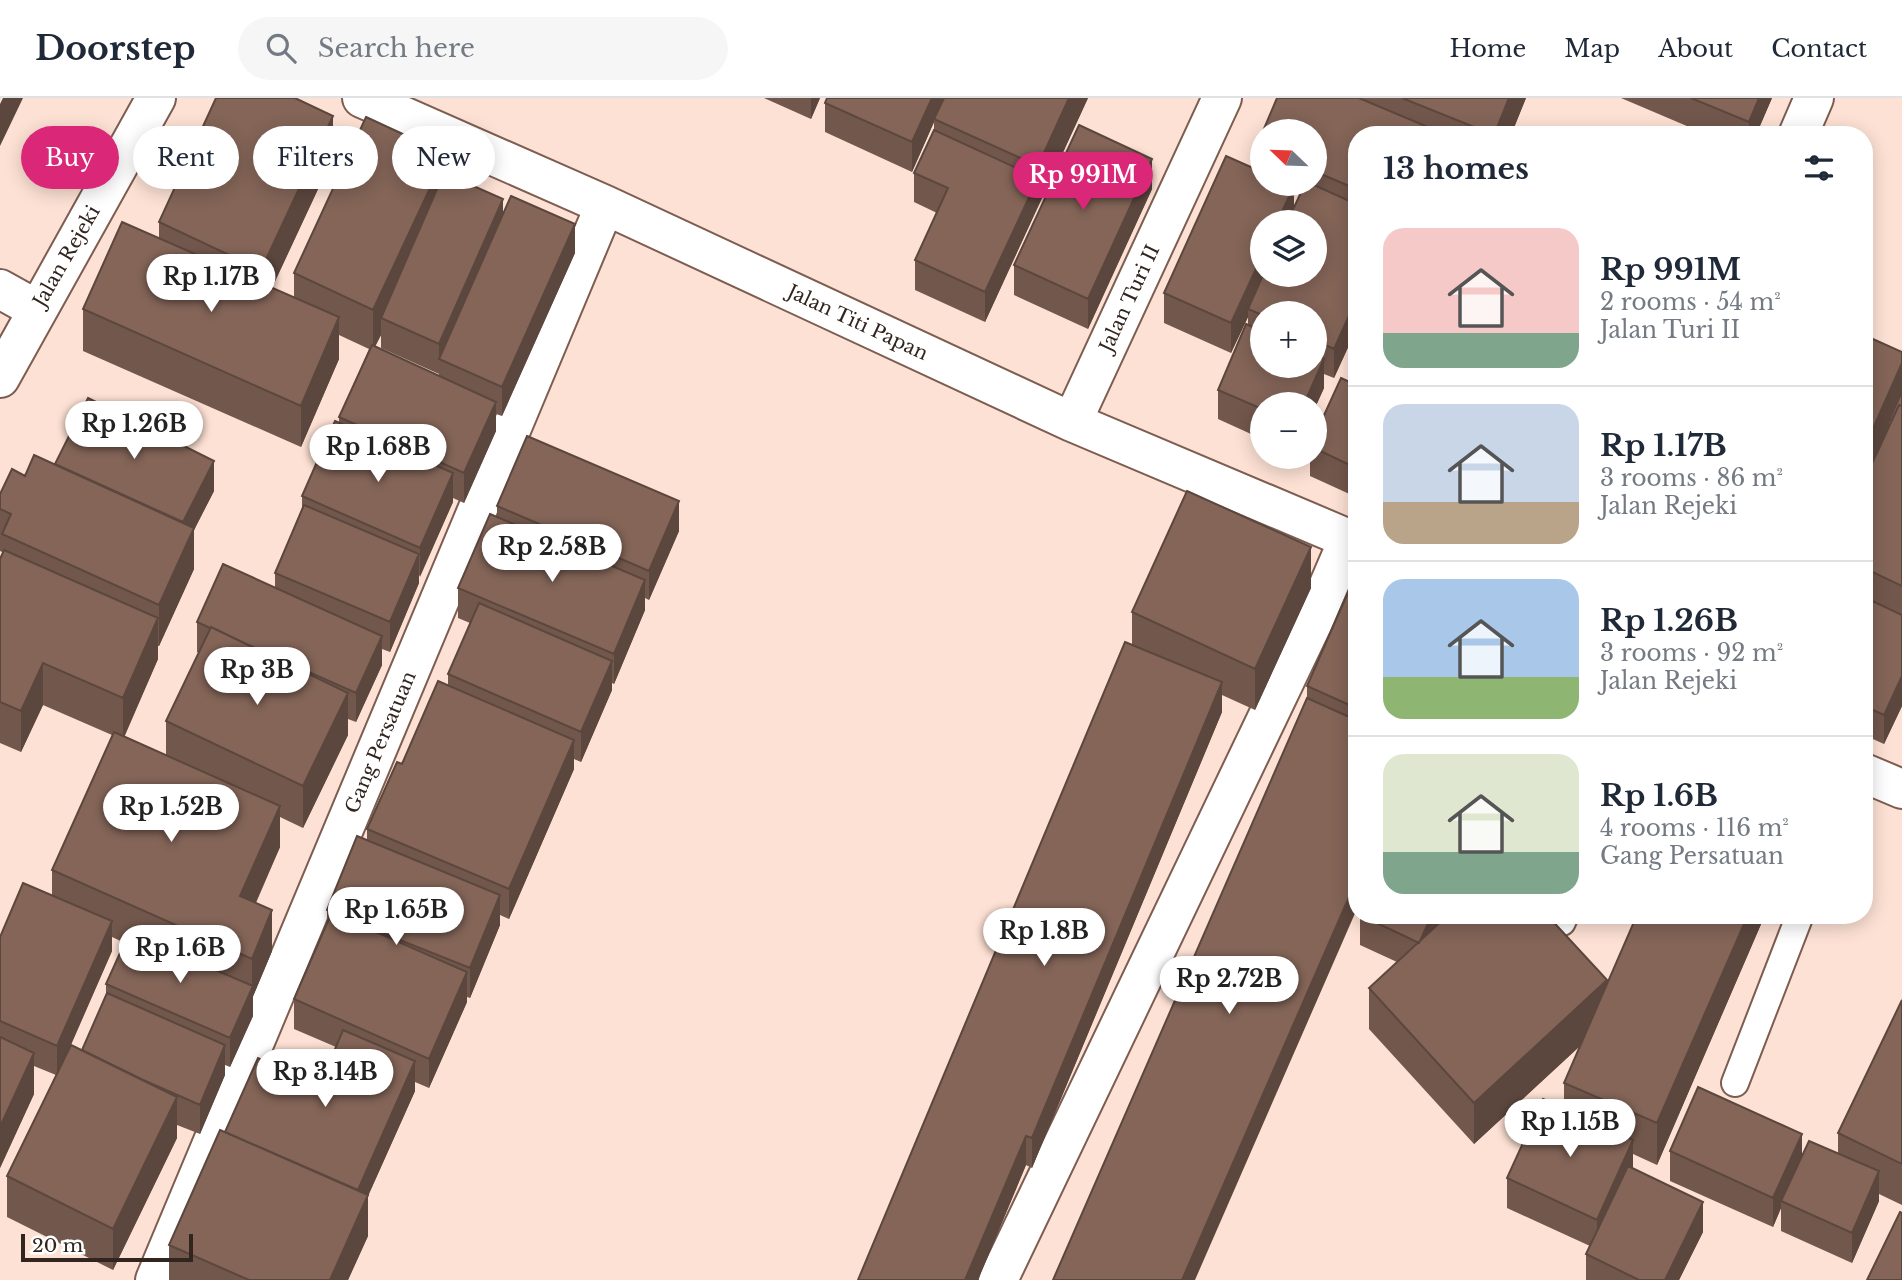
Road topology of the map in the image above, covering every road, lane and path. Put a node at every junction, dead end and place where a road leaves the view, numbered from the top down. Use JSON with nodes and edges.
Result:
{"nodes":[{"id":1,"x":156,"y":98,"type":"edge"},
{"id":2,"x":362,"y":98,"type":"edge"},
{"id":3,"x":1222,"y":98,"type":"edge"},
{"id":4,"x":1814,"y":98,"type":"edge"},
{"id":5,"x":1802,"y":126,"type":"edge"},
{"id":6,"x":605,"y":205,"type":"junction"},
{"id":7,"x":0,"y":289,"type":"edge"},
{"id":8,"x":36,"y":309,"type":"junction"},
{"id":9,"x":0,"y":378,"type":"edge"},
{"id":10,"x":1072,"y":422,"type":"junction"},
{"id":11,"x":1348,"y":538,"type":"edge"},
{"id":12,"x":1348,"y":548,"type":"edge"},
{"id":13,"x":1873,"y":777,"type":"edge"},
{"id":14,"x":1902,"y":789,"type":"edge"},
{"id":15,"x":1797,"y":924,"type":"edge"},
{"id":16,"x":1735,"y":1083,"type":"dead end"},
{"id":17,"x":155,"y":1280,"type":"edge"},
{"id":18,"x":998,"y":1280,"type":"edge"}],
"edges":[{"from":1,"to":8,"type":"street","name":"Jalan Rejeki"},
{"from":2,"to":6,"type":"street","name":"Jalan Titi Papan"},
{"from":3,"to":10,"type":"street","name":"Jalan Turi II"},
{"from":4,"to":5,"type":"street"},
{"from":6,"to":10,"type":"street","name":"Jalan Titi Papan"},
{"from":6,"to":17,"type":"street","name":"Gang Persatuan"},
{"from":7,"to":8,"type":"street"},
{"from":8,"to":9,"type":"street","name":"Jalan Rejeki"},
{"from":10,"to":11,"type":"street","name":"Jalan Titi Papan"},
{"from":12,"to":18,"type":"street"},
{"from":13,"to":14,"type":"street"},
{"from":15,"to":16,"type":"lane"}]}
